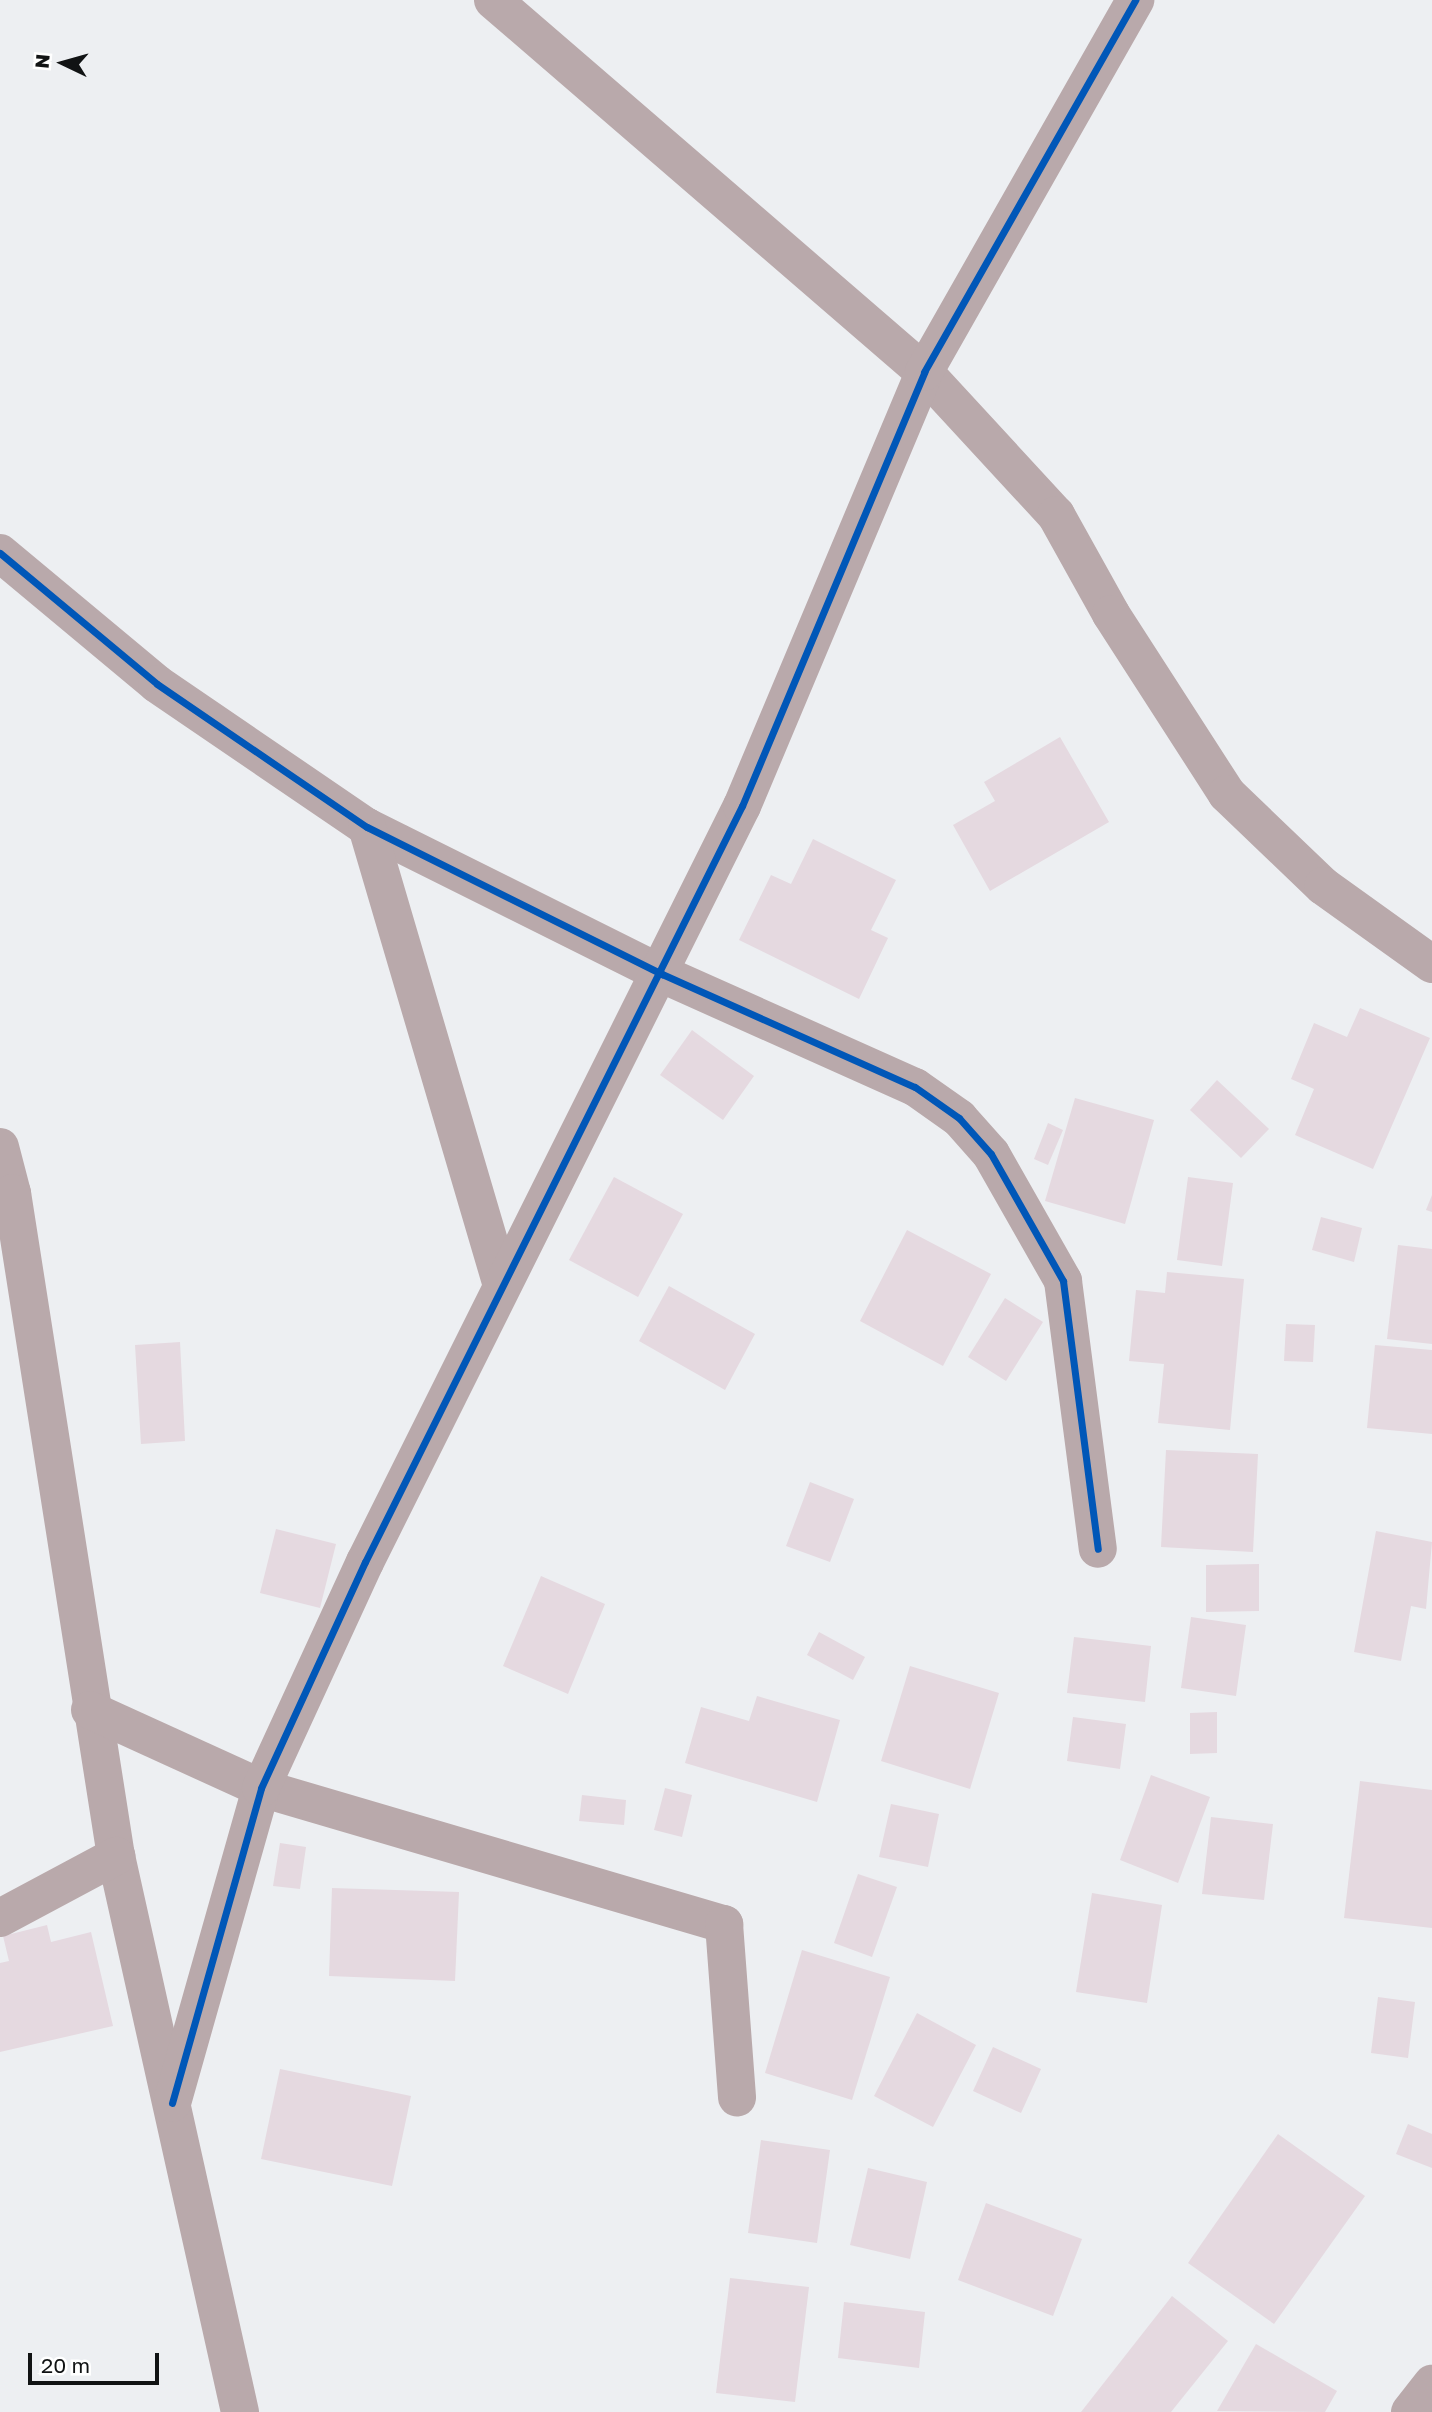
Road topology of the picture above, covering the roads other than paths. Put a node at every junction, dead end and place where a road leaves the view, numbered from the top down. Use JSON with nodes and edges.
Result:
{"nodes":[{"id":1,"x":493,"y":0,"type":"edge"},
{"id":2,"x":1135,"y":0,"type":"edge"},
{"id":3,"x":925,"y":372,"type":"junction"},
{"id":4,"x":0,"y":553,"type":"edge"},
{"id":5,"x":368,"y":827,"type":"junction"},
{"id":6,"x":1432,"y":964,"type":"edge"},
{"id":7,"x":662,"y":974,"type":"junction"},
{"id":8,"x":0,"y":1147,"type":"edge"},
{"id":9,"x":502,"y":1284,"type":"junction"},
{"id":10,"x":1098,"y":1549,"type":"dead end"},
{"id":11,"x":90,"y":1710,"type":"junction"},
{"id":12,"x":261,"y":1788,"type":"junction"},
{"id":13,"x":116,"y":1856,"type":"junction"},
{"id":14,"x":0,"y":1918,"type":"edge"},
{"id":15,"x":737,"y":2098,"type":"dead end"},
{"id":16,"x":172,"y":2102,"type":"junction"},
{"id":17,"x":1432,"y":2384,"type":"edge"},
{"id":18,"x":240,"y":2412,"type":"edge"},
{"id":19,"x":1410,"y":2412,"type":"edge"}],
"edges":[{"from":1,"to":3,"type":"street"},
{"from":2,"to":3,"type":"street"},
{"from":3,"to":6,"type":"street"},
{"from":3,"to":7,"type":"street"},
{"from":4,"to":5,"type":"street"},
{"from":5,"to":7,"type":"street"},
{"from":5,"to":9,"type":"street"},
{"from":7,"to":9,"type":"street"},
{"from":7,"to":10,"type":"street"},
{"from":8,"to":11,"type":"street"},
{"from":9,"to":12,"type":"street"},
{"from":11,"to":12,"type":"street"},
{"from":11,"to":13,"type":"street"},
{"from":12,"to":15,"type":"street"},
{"from":12,"to":16,"type":"street"},
{"from":13,"to":14,"type":"street"},
{"from":13,"to":16,"type":"street"},
{"from":16,"to":18,"type":"street"},
{"from":17,"to":19,"type":"street"}]}
